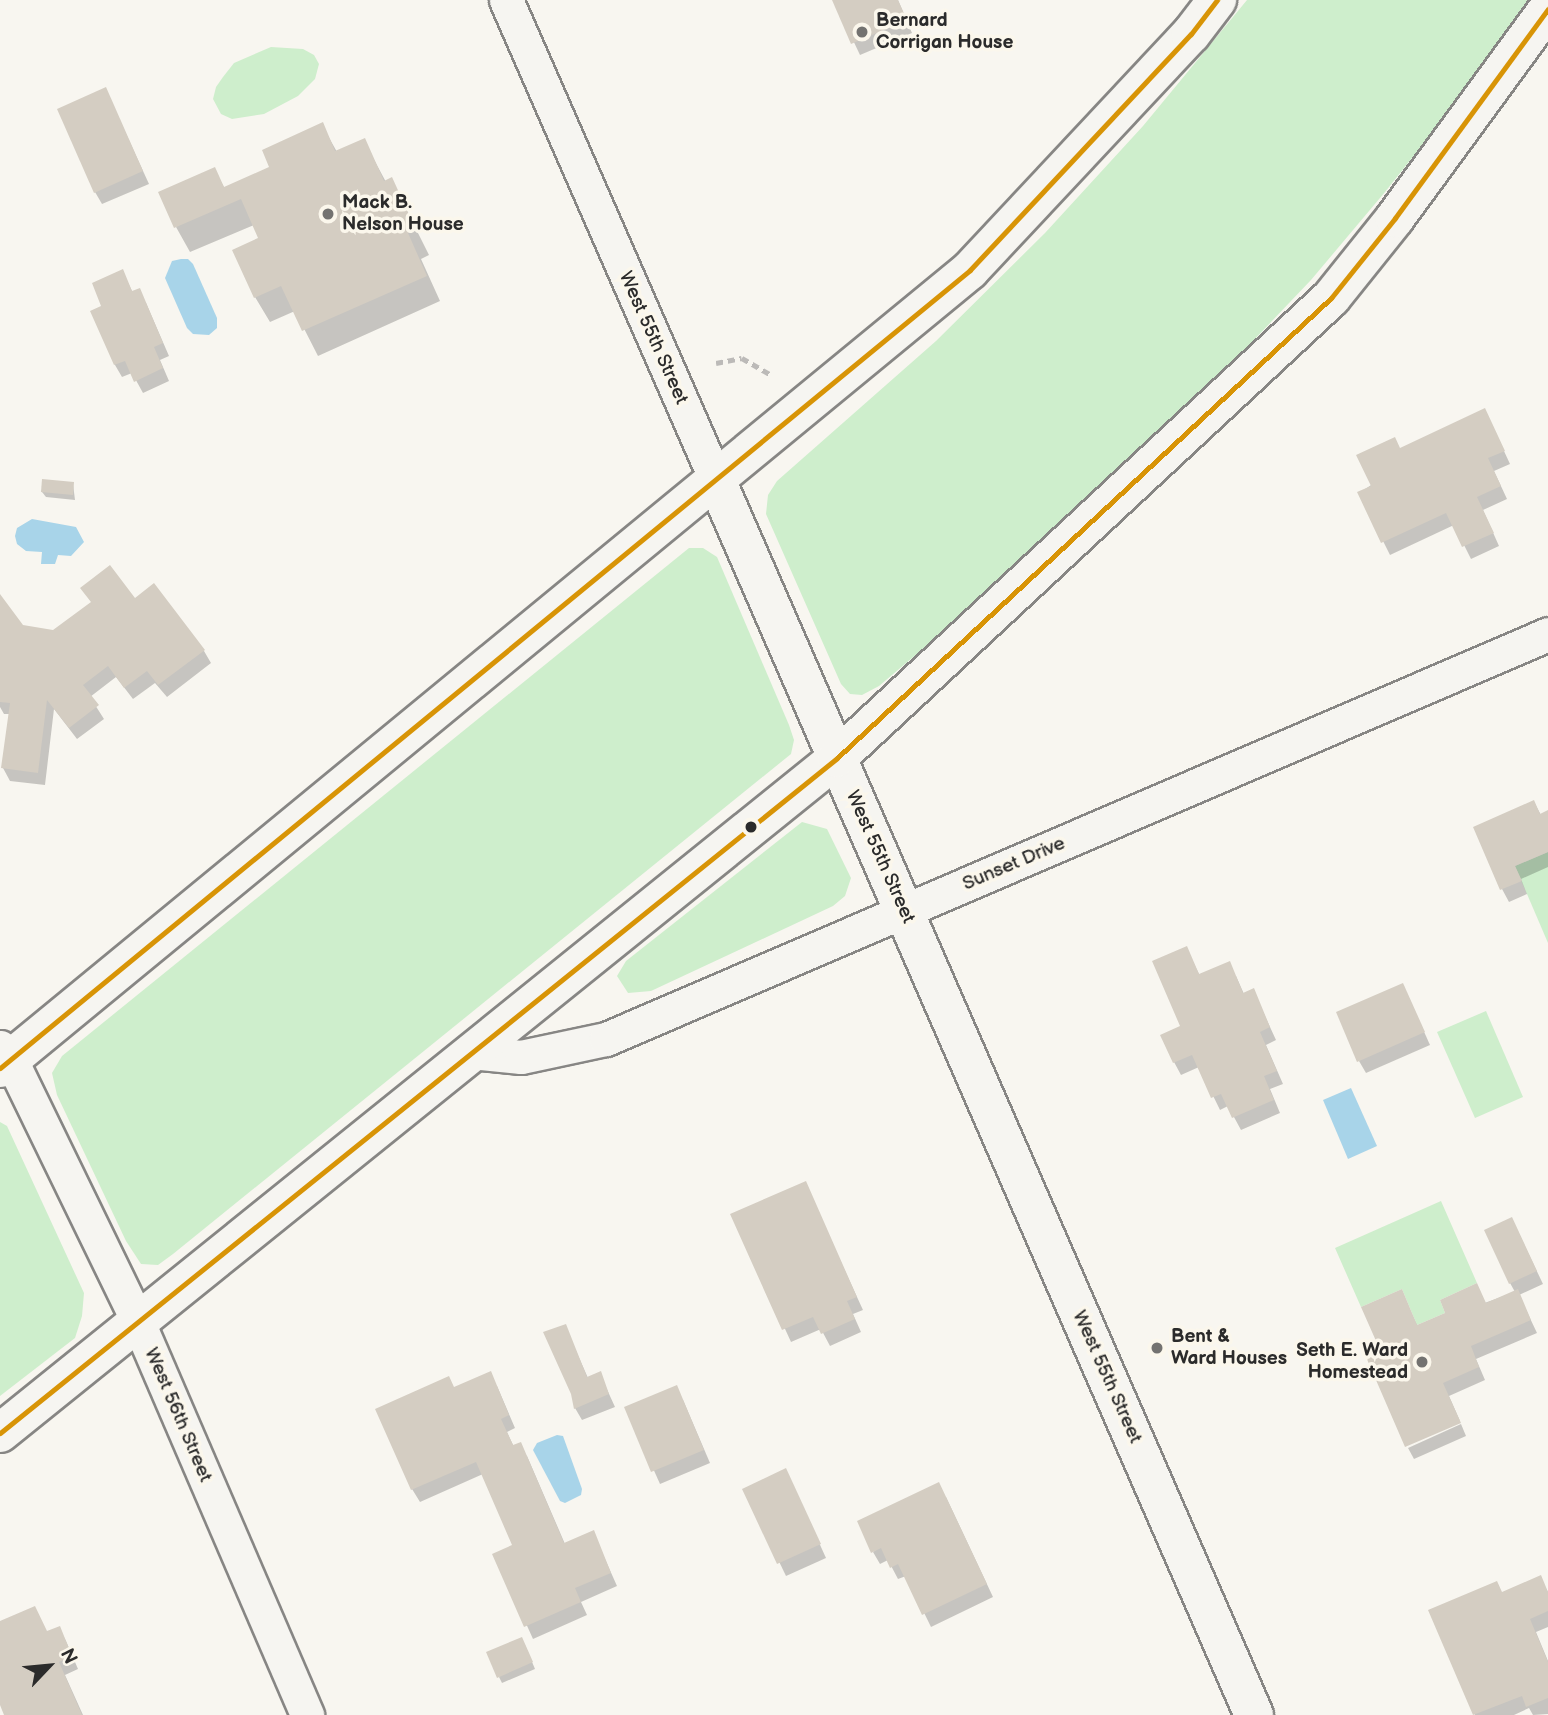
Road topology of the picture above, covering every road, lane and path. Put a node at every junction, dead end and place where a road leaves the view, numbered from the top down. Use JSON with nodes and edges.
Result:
{"nodes":[{"id":1,"x":506,"y":0,"type":"edge"},
{"id":2,"x":1217,"y":0,"type":"edge"},
{"id":3,"x":1548,"y":9,"type":"edge"},
{"id":4,"x":716,"y":363,"type":"dead end"},
{"id":5,"x":771,"y":375,"type":"dead end"},
{"id":6,"x":716,"y":480,"type":"junction"},
{"id":7,"x":1548,"y":634,"type":"edge"},
{"id":8,"x":836,"y":758,"type":"junction"},
{"id":9,"x":904,"y":912,"type":"junction"},
{"id":10,"x":471,"y":1052,"type":"junction"},
{"id":11,"x":4,"y":1058,"type":"edge"},
{"id":12,"x":138,"y":1322,"type":"junction"},
{"id":13,"x":0,"y":1433,"type":"edge"},
{"id":14,"x":307,"y":1715,"type":"edge"},
{"id":15,"x":1254,"y":1715,"type":"edge"}],
"edges":[{"from":1,"to":6,"type":"street","name":"West 55th Street"},
{"from":2,"to":6,"type":"main road"},
{"from":3,"to":8,"type":"main road"},
{"from":4,"to":5,"type":"path"},
{"from":6,"to":8,"type":"main road","name":"West 55th Street"},
{"from":6,"to":11,"type":"main road"},
{"from":7,"to":9,"type":"street","name":"Sunset Drive"},
{"from":8,"to":9,"type":"main road","name":"West 55th Street"},
{"from":8,"to":10,"type":"main road"},
{"from":9,"to":10,"type":"street","name":"Sunset Drive"},
{"from":9,"to":15,"type":"main road","name":"West 55th Street"},
{"from":10,"to":12,"type":"main road"},
{"from":11,"to":12,"type":"street","name":"West 56th Street"},
{"from":12,"to":13,"type":"main road"},
{"from":12,"to":14,"type":"street","name":"West 56th Street"}]}
